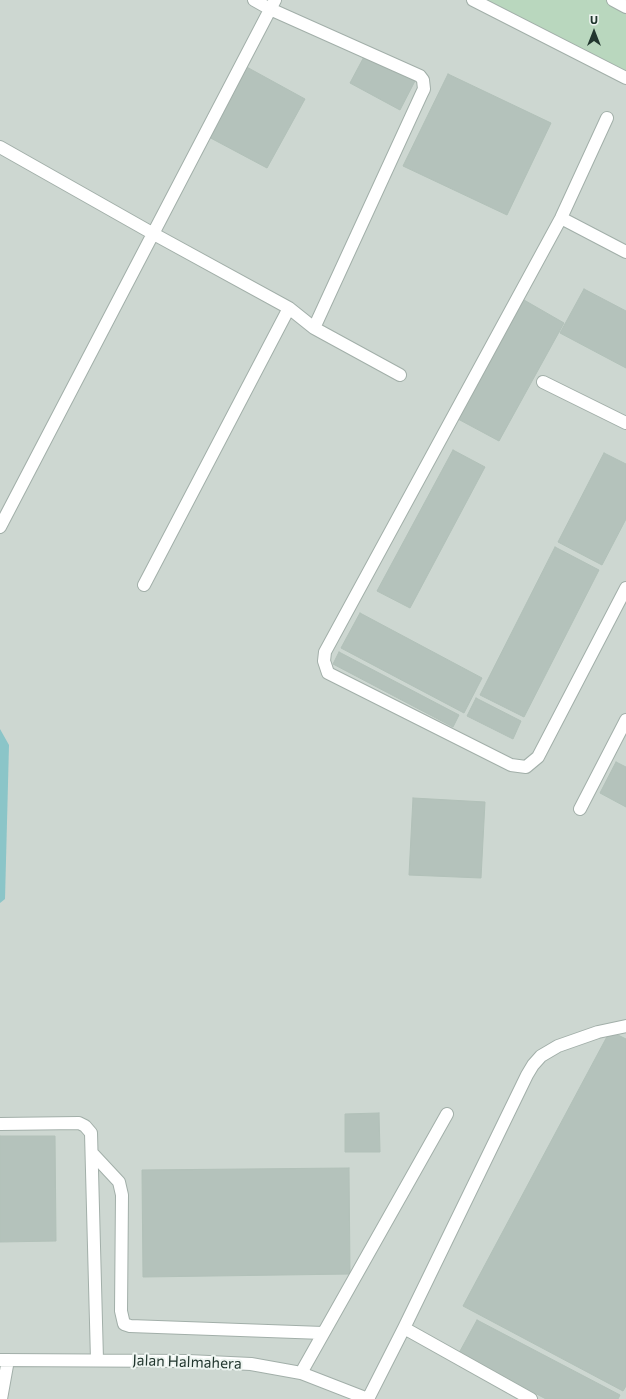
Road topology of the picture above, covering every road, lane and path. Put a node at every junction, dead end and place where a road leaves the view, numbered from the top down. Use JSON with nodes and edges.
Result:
{"nodes":[{"id":1,"x":254,"y":0,"type":"edge"},
{"id":2,"x":473,"y":0,"type":"edge"},
{"id":3,"x":613,"y":0,"type":"edge"},
{"id":4,"x":273,"y":5,"type":"edge"},
{"id":5,"x":626,"y":7,"type":"edge"},
{"id":6,"x":626,"y":78,"type":"edge"},
{"id":7,"x":607,"y":118,"type":"dead end"},
{"id":8,"x":0,"y":146,"type":"edge"},
{"id":9,"x":561,"y":218,"type":"junction"},
{"id":10,"x":152,"y":233,"type":"junction"},
{"id":11,"x":626,"y":252,"type":"edge"},
{"id":12,"x":289,"y":308,"type":"junction"},
{"id":13,"x":314,"y":328,"type":"junction"},
{"id":14,"x":400,"y":375,"type":"dead end"},
{"id":15,"x":543,"y":382,"type":"dead end"},
{"id":16,"x":626,"y":423,"type":"edge"},
{"id":17,"x":0,"y":527,"type":"edge"},
{"id":18,"x":144,"y":585,"type":"dead end"},
{"id":19,"x":626,"y":588,"type":"edge"},
{"id":20,"x":626,"y":720,"type":"edge"},
{"id":21,"x":621,"y":741,"type":"edge"},
{"id":22,"x":580,"y":809,"type":"dead end"},
{"id":23,"x":626,"y":1026,"type":"edge"},
{"id":24,"x":447,"y":1114,"type":"dead end"},
{"id":25,"x":0,"y":1124,"type":"edge"},
{"id":26,"x":92,"y":1153,"type":"junction"},
{"id":27,"x":404,"y":1328,"type":"junction"},
{"id":28,"x":323,"y":1333,"type":"junction"},
{"id":29,"x":4,"y":1360,"type":"edge"},
{"id":30,"x":97,"y":1360,"type":"junction"},
{"id":31,"x":301,"y":1373,"type":"junction"},
{"id":32,"x":0,"y":1399,"type":"edge"},
{"id":33,"x":368,"y":1399,"type":"edge"},
{"id":34,"x":531,"y":1399,"type":"edge"}],
"edges":[{"from":1,"to":4,"type":"street"},
{"from":2,"to":6,"type":"street"},
{"from":3,"to":5,"type":"street"},
{"from":4,"to":10,"type":"street"},
{"from":4,"to":13,"type":"street"},
{"from":7,"to":9,"type":"street"},
{"from":8,"to":10,"type":"street"},
{"from":9,"to":11,"type":"street"},
{"from":9,"to":19,"type":"street"},
{"from":10,"to":12,"type":"street"},
{"from":10,"to":17,"type":"street"},
{"from":12,"to":13,"type":"street"},
{"from":12,"to":18,"type":"street"},
{"from":13,"to":14,"type":"street"},
{"from":15,"to":16,"type":"street"},
{"from":20,"to":21,"type":"street"},
{"from":21,"to":22,"type":"street"},
{"from":23,"to":27,"type":"street"},
{"from":24,"to":28,"type":"street"},
{"from":25,"to":26,"type":"street"},
{"from":26,"to":28,"type":"street"},
{"from":26,"to":30,"type":"street"},
{"from":27,"to":33,"type":"street"},
{"from":27,"to":34,"type":"street"},
{"from":28,"to":31,"type":"street"},
{"from":29,"to":30,"type":"street","name":"Jalan Halmahera"},
{"from":29,"to":32,"type":"street"},
{"from":30,"to":31,"type":"street","name":"Jalan Halmahera"},
{"from":31,"to":33,"type":"street","name":"Jalan Halmahera"}]}
